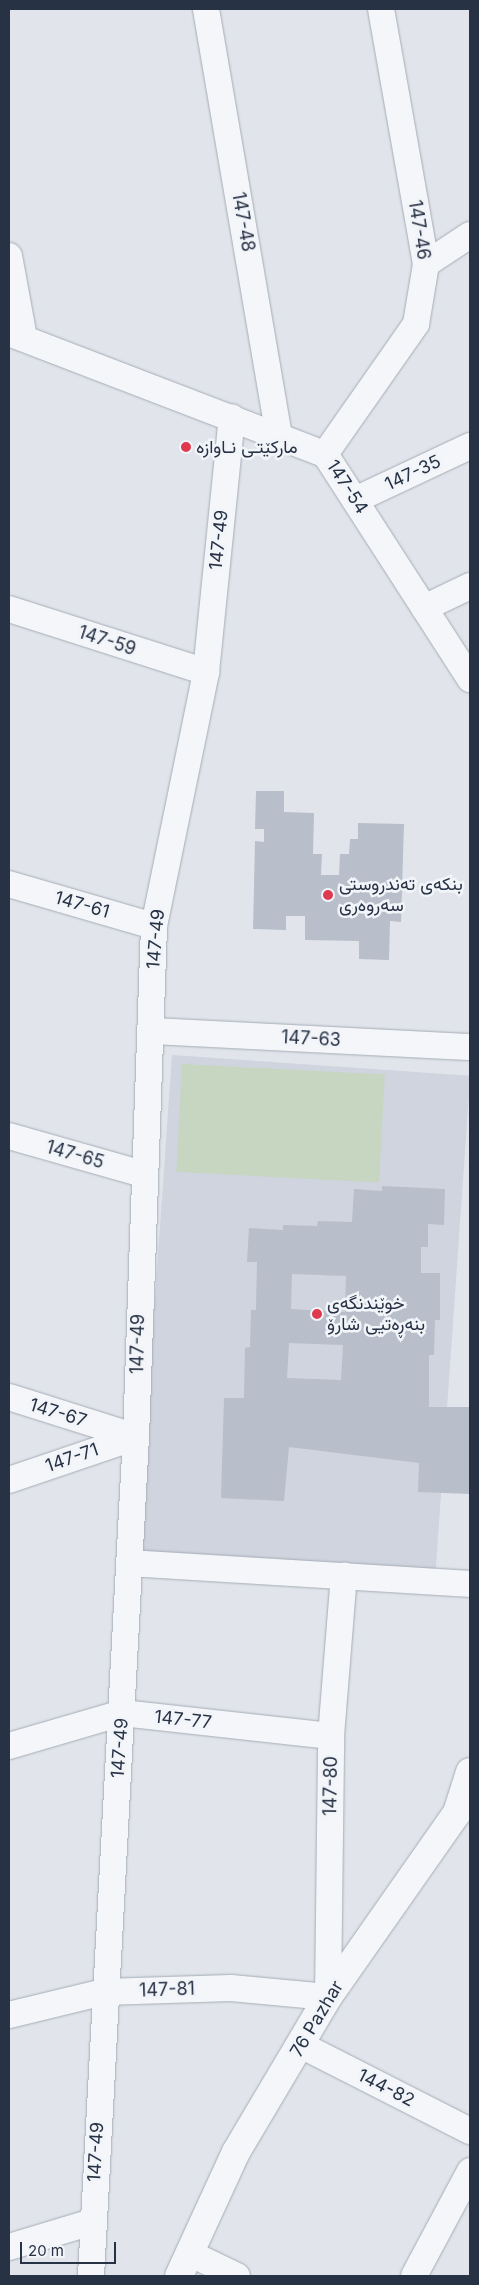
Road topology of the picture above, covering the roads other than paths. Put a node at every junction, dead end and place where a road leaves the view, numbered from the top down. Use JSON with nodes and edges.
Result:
{"nodes":[{"id":1,"x":206,"y":9,"type":"edge"},
{"id":2,"x":381,"y":9,"type":"edge"},
{"id":3,"x":470,"y":235,"type":"edge"},
{"id":4,"x":9,"y":256,"type":"edge"},
{"id":5,"x":426,"y":264,"type":"junction"},
{"id":6,"x":16,"y":336,"type":"edge"},
{"id":7,"x":232,"y":417,"type":"junction"},
{"id":8,"x":279,"y":436,"type":"junction"},
{"id":9,"x":470,"y":446,"type":"edge"},
{"id":10,"x":325,"y":454,"type":"junction"},
{"id":11,"x":356,"y":500,"type":"junction"},
{"id":12,"x":470,"y":586,"type":"edge"},
{"id":13,"x":424,"y":608,"type":"junction"},
{"id":14,"x":9,"y":609,"type":"edge"},
{"id":15,"x":206,"y":672,"type":"junction"},
{"id":16,"x":470,"y":680,"type":"edge"},
{"id":17,"x":9,"y":884,"type":"edge"},
{"id":18,"x":154,"y":926,"type":"junction"},
{"id":19,"x":151,"y":1031,"type":"junction"},
{"id":20,"x":470,"y":1047,"type":"edge"},
{"id":21,"x":9,"y":1136,"type":"edge"},
{"id":22,"x":142,"y":1174,"type":"junction"},
{"id":23,"x":9,"y":1397,"type":"edge"},
{"id":24,"x":136,"y":1437,"type":"junction"},
{"id":25,"x":9,"y":1480,"type":"edge"},
{"id":26,"x":129,"y":1563,"type":"junction"},
{"id":27,"x":344,"y":1576,"type":"junction"},
{"id":28,"x":469,"y":1584,"type":"edge"},
{"id":29,"x":122,"y":1713,"type":"junction"},
{"id":30,"x":332,"y":1736,"type":"junction"},
{"id":31,"x":9,"y":1746,"type":"edge"},
{"id":32,"x":470,"y":1772,"type":"edge"},
{"id":33,"x":104,"y":1992,"type":"junction"},
{"id":34,"x":328,"y":1997,"type":"junction"},
{"id":35,"x":9,"y":2014,"type":"edge"},
{"id":36,"x":301,"y":2045,"type":"junction"},
{"id":37,"x":470,"y":2131,"type":"edge"},
{"id":38,"x":470,"y":2171,"type":"edge"},
{"id":39,"x":92,"y":2222,"type":"junction"},
{"id":40,"x":9,"y":2247,"type":"edge"},
{"id":41,"x":184,"y":2265,"type":"edge"},
{"id":42,"x":91,"y":2276,"type":"edge"},
{"id":43,"x":237,"y":2276,"type":"edge"},
{"id":44,"x":414,"y":2276,"type":"edge"}],
"edges":[{"from":1,"to":8,"type":"street","name":"147-48"},
{"from":2,"to":5,"type":"street","name":"147-46"},
{"from":3,"to":5,"type":"street"},
{"from":4,"to":6,"type":"street"},
{"from":5,"to":10,"type":"street","name":"147-46"},
{"from":6,"to":7,"type":"street","name":"147-54"},
{"from":7,"to":8,"type":"street","name":"147-54"},
{"from":7,"to":15,"type":"street","name":"147-49"},
{"from":8,"to":10,"type":"street","name":"147-54"},
{"from":9,"to":11,"type":"street","name":"147-35"},
{"from":10,"to":11,"type":"street","name":"147-54"},
{"from":11,"to":13,"type":"street","name":"147-54"},
{"from":12,"to":13,"type":"street"},
{"from":13,"to":16,"type":"street","name":"147-54"},
{"from":14,"to":15,"type":"street","name":"147-59"},
{"from":15,"to":18,"type":"street","name":"147-49"},
{"from":17,"to":18,"type":"street","name":"147-61"},
{"from":18,"to":19,"type":"street","name":"147-49"},
{"from":19,"to":20,"type":"street","name":"147-63"},
{"from":19,"to":22,"type":"street","name":"147-49"},
{"from":21,"to":22,"type":"street","name":"147-65"},
{"from":22,"to":24,"type":"street","name":"147-49"},
{"from":23,"to":24,"type":"street","name":"147-67"},
{"from":24,"to":25,"type":"street","name":"147-71"},
{"from":24,"to":26,"type":"street","name":"147-49"},
{"from":26,"to":27,"type":"street"},
{"from":26,"to":29,"type":"street","name":"147-49"},
{"from":27,"to":28,"type":"street"},
{"from":27,"to":30,"type":"street","name":"147-80"},
{"from":29,"to":30,"type":"street","name":"147-77"},
{"from":29,"to":31,"type":"street","name":"147-77"},
{"from":29,"to":33,"type":"street","name":"147-49"},
{"from":30,"to":34,"type":"street","name":"147-80"},
{"from":32,"to":34,"type":"street","name":"76 Pazhar"},
{"from":33,"to":34,"type":"street","name":"147-81"},
{"from":33,"to":35,"type":"street","name":"147-81"},
{"from":33,"to":39,"type":"street","name":"147-49"},
{"from":34,"to":36,"type":"street","name":"76 Pazhar"},
{"from":36,"to":37,"type":"street","name":"144-82"},
{"from":36,"to":41,"type":"street","name":"76 Pazhar"},
{"from":38,"to":44,"type":"street"},
{"from":39,"to":40,"type":"street"},
{"from":39,"to":42,"type":"street","name":"147-49"},
{"from":41,"to":43,"type":"street"}]}
